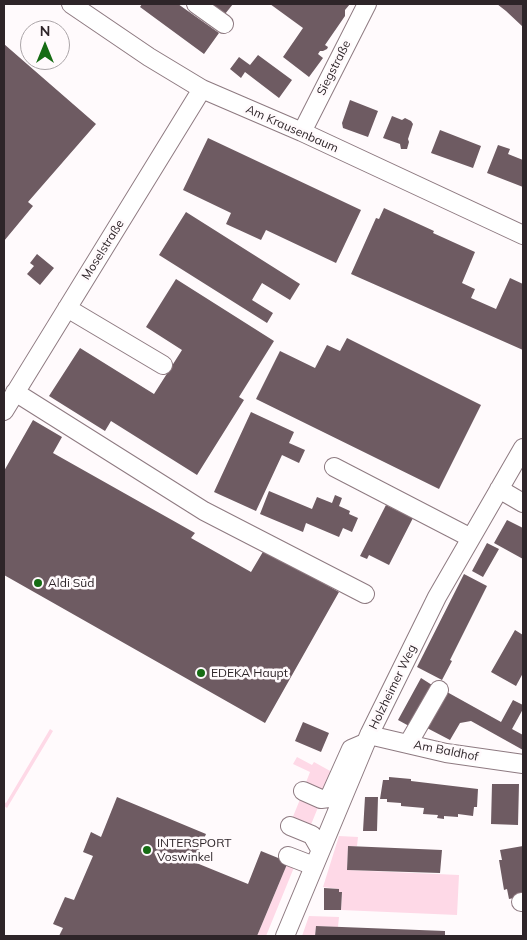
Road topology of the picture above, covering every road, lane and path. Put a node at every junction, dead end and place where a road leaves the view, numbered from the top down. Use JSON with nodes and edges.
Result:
{"nodes":[{"id":1,"x":72,"y":4,"type":"edge"},
{"id":2,"x":196,"y":4,"type":"edge"},
{"id":3,"x":367,"y":4,"type":"edge"},
{"id":4,"x":224,"y":24,"type":"dead end"},
{"id":5,"x":202,"y":89,"type":"junction"},
{"id":6,"x":302,"y":132,"type":"junction"},
{"id":7,"x":523,"y":235,"type":"edge"},
{"id":8,"x":67,"y":308,"type":"junction"},
{"id":9,"x":164,"y":366,"type":"dead end"},
{"id":10,"x":15,"y":392,"type":"junction"},
{"id":11,"x":4,"y":411,"type":"edge"},
{"id":12,"x":523,"y":448,"type":"edge"},
{"id":13,"x":334,"y":467,"type":"dead end"},
{"id":14,"x":499,"y":489,"type":"junction"},
{"id":15,"x":523,"y":503,"type":"edge"},
{"id":16,"x":471,"y":538,"type":"junction"},
{"id":17,"x":365,"y":594,"type":"dead end"},
{"id":18,"x":439,"y":690,"type":"dead end"},
{"id":19,"x":368,"y":739,"type":"junction"},
{"id":20,"x":408,"y":744,"type":"junction"},
{"id":21,"x":523,"y":764,"type":"edge"},
{"id":22,"x":302,"y":791,"type":"dead end"},
{"id":23,"x":290,"y":826,"type":"dead end"},
{"id":24,"x":320,"y":849,"type":"junction"},
{"id":25,"x":288,"y":856,"type":"dead end"},
{"id":26,"x":314,"y":866,"type":"junction"},
{"id":27,"x":285,"y":936,"type":"edge"}],
"edges":[{"from":1,"to":5,"type":"street","name":"Am Krausenbaum"},
{"from":2,"to":4,"type":"street"},
{"from":3,"to":6,"type":"street","name":"Siegstraße"},
{"from":5,"to":6,"type":"street","name":"Am Krausenbaum"},
{"from":5,"to":8,"type":"street","name":"Moselstraße"},
{"from":6,"to":7,"type":"street","name":"Am Krausenbaum"},
{"from":8,"to":9,"type":"street"},
{"from":8,"to":10,"type":"street","name":"Moselstraße"},
{"from":10,"to":11,"type":"street","name":"Moselstraße"},
{"from":10,"to":17,"type":"street"},
{"from":12,"to":14,"type":"street","name":"Holzheimer Weg"},
{"from":13,"to":16,"type":"street"},
{"from":14,"to":15,"type":"street"},
{"from":14,"to":16,"type":"street","name":"Holzheimer Weg"},
{"from":16,"to":19,"type":"street","name":"Holzheimer Weg"},
{"from":18,"to":20,"type":"street"},
{"from":19,"to":20,"type":"street","name":"Am Baldhof"},
{"from":19,"to":22,"type":"street"},
{"from":19,"to":24,"type":"street","name":"Holzheimer Weg"},
{"from":20,"to":21,"type":"street","name":"Am Baldhof"},
{"from":23,"to":24,"type":"street"},
{"from":24,"to":26,"type":"street","name":"Holzheimer Weg"},
{"from":25,"to":26,"type":"street"},
{"from":26,"to":27,"type":"street","name":"Holzheimer Weg"}]}
